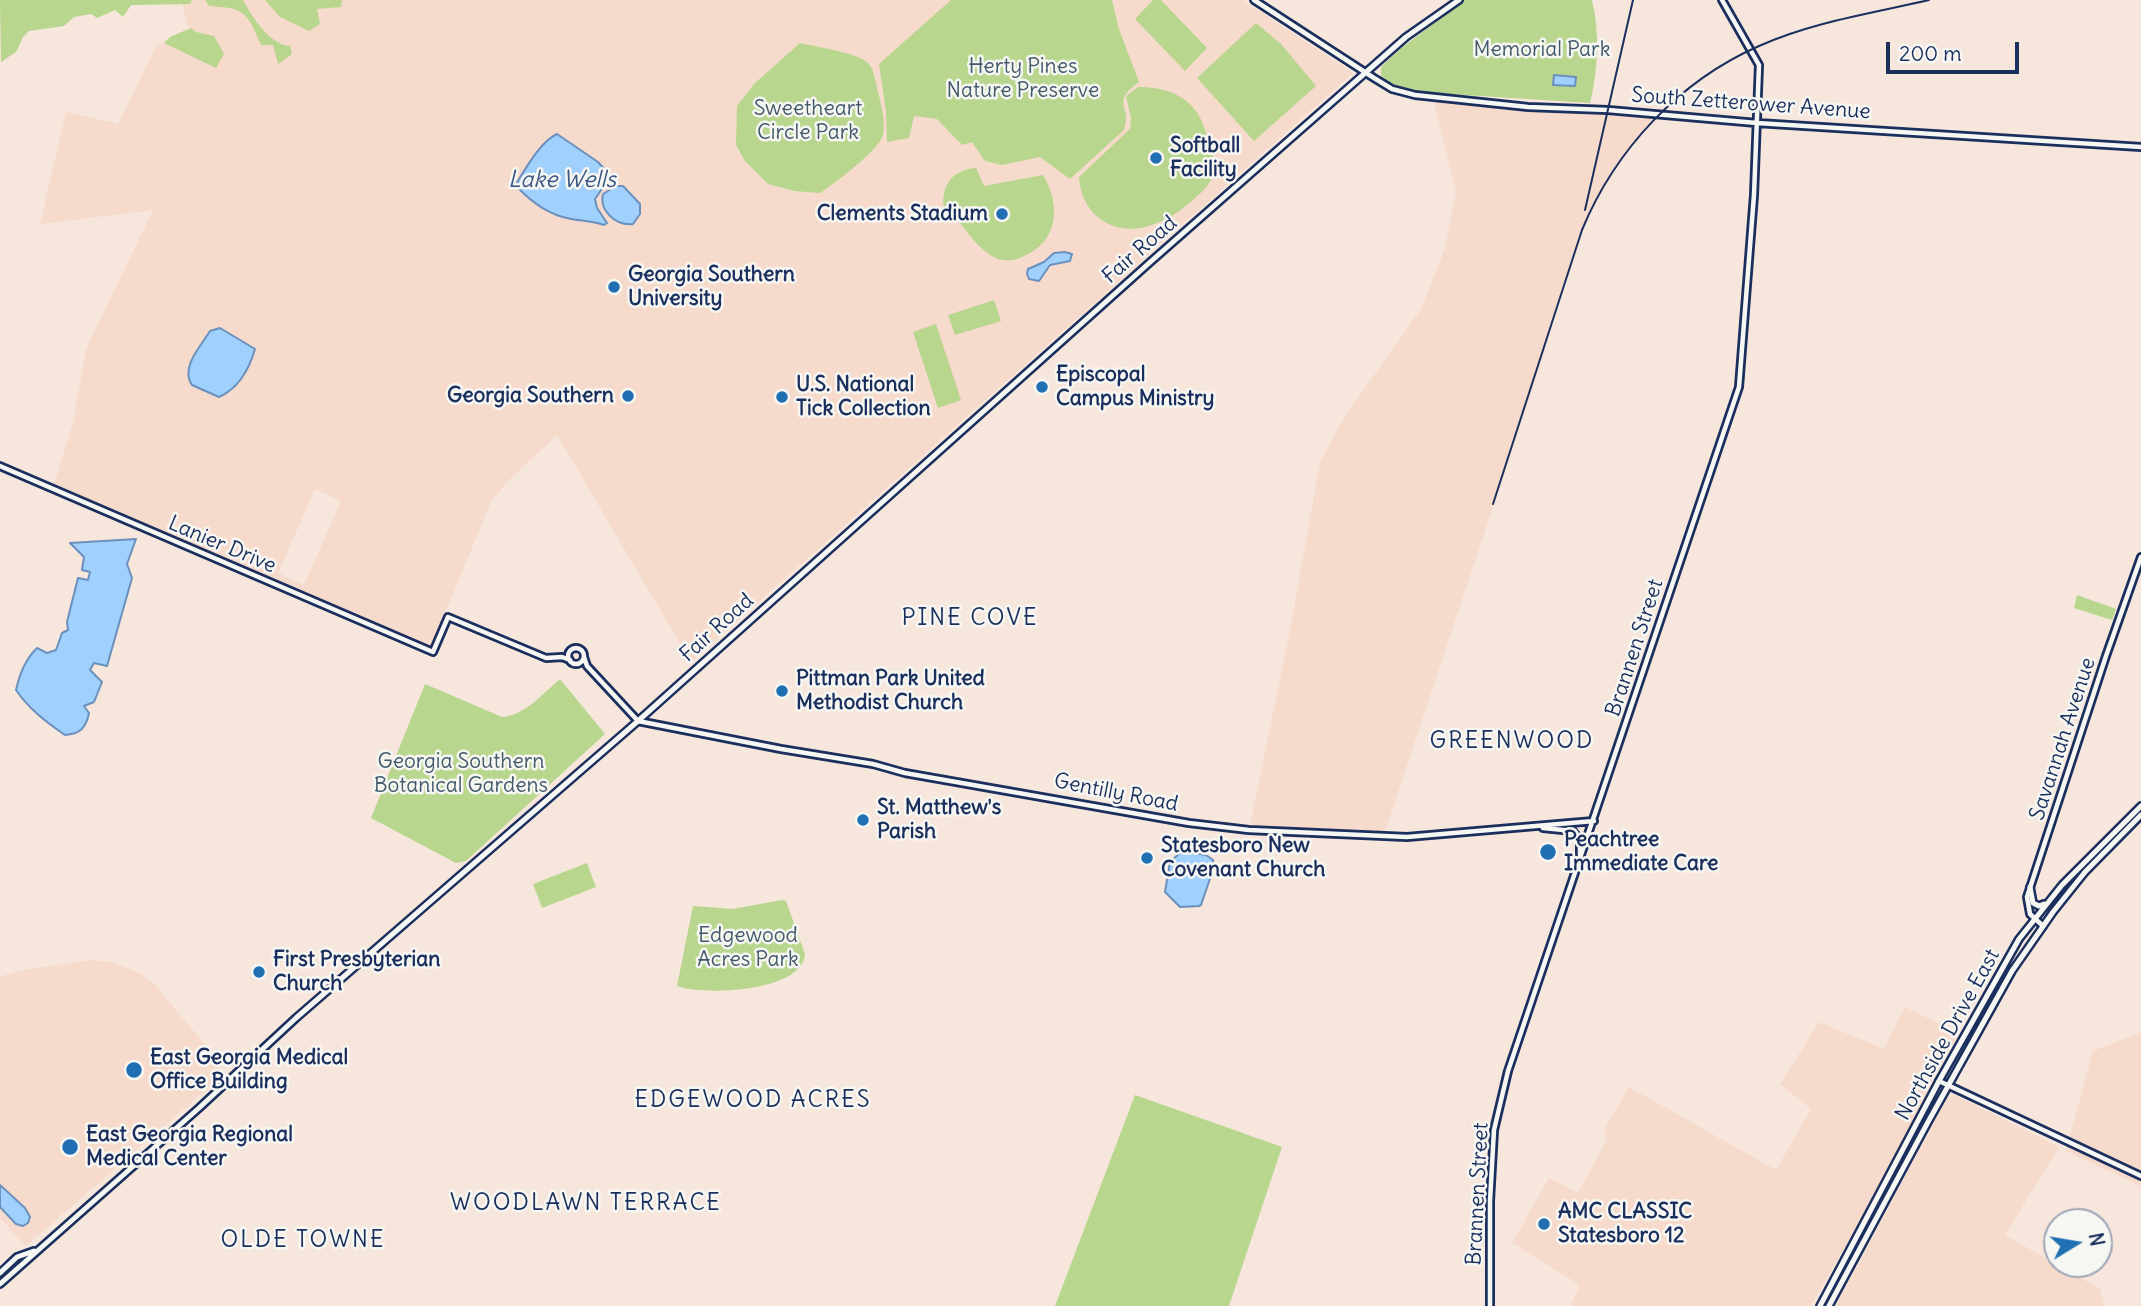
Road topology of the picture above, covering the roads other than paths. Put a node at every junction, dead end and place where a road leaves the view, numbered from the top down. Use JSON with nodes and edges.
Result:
{"nodes":[{"id":1,"x":1254,"y":0,"type":"edge"},
{"id":2,"x":1459,"y":0,"type":"edge"},
{"id":3,"x":1722,"y":0,"type":"edge"},
{"id":4,"x":1365,"y":73,"type":"junction"},
{"id":5,"x":1757,"y":123,"type":"junction"},
{"id":6,"x":2141,"y":147,"type":"edge"},
{"id":7,"x":0,"y":466,"type":"edge"},
{"id":8,"x":2141,"y":557,"type":"edge"},
{"id":9,"x":570,"y":651,"type":"junction"},
{"id":10,"x":562,"y":657,"type":"junction"},
{"id":11,"x":584,"y":657,"type":"junction"},
{"id":12,"x":570,"y":660,"type":"junction"},
{"id":13,"x":580,"y":663,"type":"junction"},
{"id":14,"x":587,"y":666,"type":"junction"},
{"id":15,"x":638,"y":721,"type":"junction"},
{"id":16,"x":2141,"y":806,"type":"edge"},
{"id":17,"x":2141,"y":815,"type":"edge"},
{"id":18,"x":1594,"y":821,"type":"junction"},
{"id":19,"x":1517,"y":828,"type":"junction"},
{"id":20,"x":1578,"y":866,"type":"junction"},
{"id":21,"x":2031,"y":887,"type":"junction"},
{"id":22,"x":2047,"y":903,"type":"junction"},
{"id":23,"x":2034,"y":919,"type":"junction"},
{"id":24,"x":2043,"y":926,"type":"junction"},
{"id":25,"x":1939,"y":1081,"type":"junction"},
{"id":26,"x":1948,"y":1086,"type":"junction"},
{"id":27,"x":2141,"y":1176,"type":"edge"},
{"id":28,"x":37,"y":1251,"type":"junction"},
{"id":29,"x":0,"y":1273,"type":"edge"},
{"id":30,"x":0,"y":1284,"type":"edge"},
{"id":31,"x":1490,"y":1306,"type":"edge"},
{"id":32,"x":1820,"y":1306,"type":"edge"},
{"id":33,"x":1829,"y":1306,"type":"edge"}],
"edges":[{"from":1,"to":4,"type":"street","name":"South Zetterower Avenue"},
{"from":2,"to":4,"type":"main road","name":"Fair Road"},
{"from":3,"to":5,"type":"street","name":"Brannen Street"},
{"from":4,"to":5,"type":"street","name":"South Zetterower Avenue"},
{"from":4,"to":15,"type":"main road","name":"Fair Road"},
{"from":5,"to":6,"type":"street","name":"South Zetterower Avenue"},
{"from":5,"to":18,"type":"street","name":"Brannen Street"},
{"from":7,"to":10,"type":"street","name":"Lanier Drive"},
{"from":8,"to":21,"type":"street","name":"Savannah Avenue"},
{"from":9,"to":10,"type":"street"},
{"from":9,"to":11,"type":"street"},
{"from":9,"to":12,"type":"street"},
{"from":10,"to":12,"type":"street"},
{"from":11,"to":13,"type":"street"},
{"from":11,"to":14,"type":"street"},
{"from":12,"to":13,"type":"street"},
{"from":13,"to":14,"type":"street"},
{"from":14,"to":15,"type":"street"},
{"from":15,"to":19,"type":"street","name":"Gentilly Road"},
{"from":15,"to":28,"type":"main road","name":"Fair Road"},
{"from":16,"to":22,"type":"main road","name":"Northside Drive East"},
{"from":17,"to":24,"type":"main road","name":"Northside Drive East"},
{"from":18,"to":19,"type":"street","name":"Gentilly Road"},
{"from":18,"to":20,"type":"street","name":"Brannen Street"},
{"from":19,"to":20,"type":"street"},
{"from":20,"to":31,"type":"street","name":"Brannen Street"},
{"from":21,"to":22,"type":"main road"},
{"from":21,"to":23,"type":"street","name":"Savannah Avenue"},
{"from":22,"to":23,"type":"main road","name":"Northside Drive East"},
{"from":23,"to":24,"type":"street"},
{"from":23,"to":25,"type":"main road","name":"Northside Drive East"},
{"from":24,"to":26,"type":"main road","name":"Northside Drive East"},
{"from":25,"to":26,"type":"street"},
{"from":25,"to":32,"type":"main road","name":"Northside Drive East"},
{"from":26,"to":27,"type":"street"},
{"from":26,"to":33,"type":"main road","name":"Northside Drive East"},
{"from":28,"to":29,"type":"main road"},
{"from":28,"to":30,"type":"main road","name":"Fair Road"}]}
